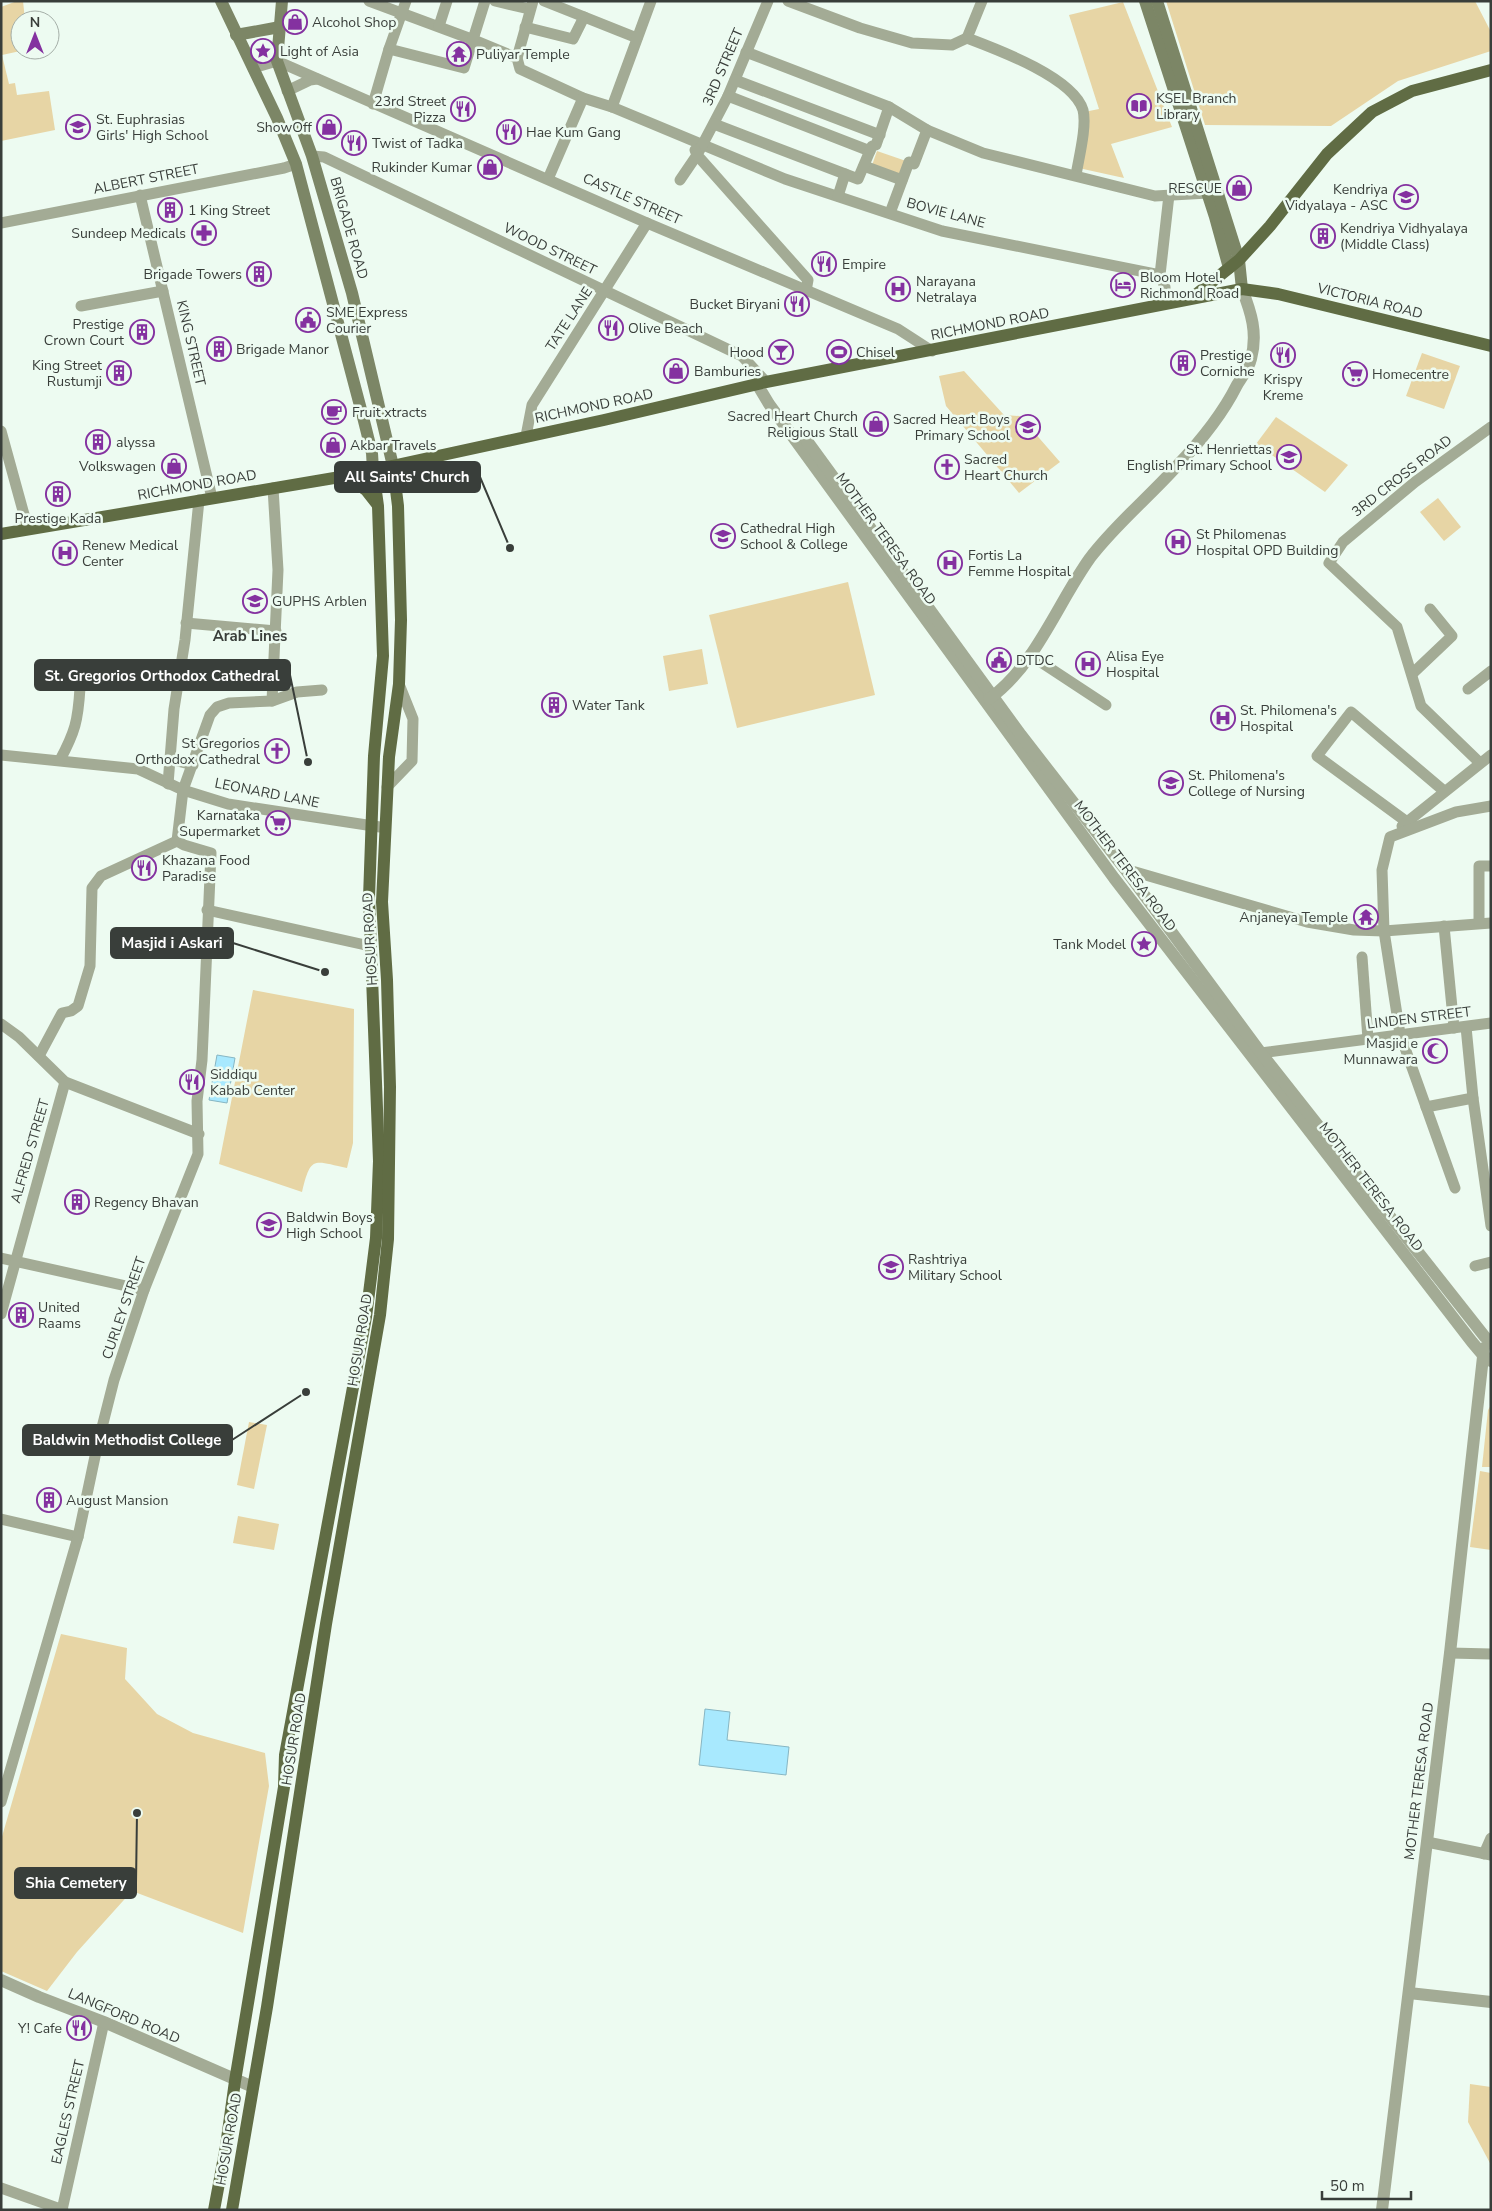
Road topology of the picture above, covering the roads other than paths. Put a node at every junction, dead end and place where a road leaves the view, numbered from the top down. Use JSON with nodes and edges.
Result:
{"nodes":[{"id":1,"x":221,"y":1,"type":"edge"},
{"id":2,"x":282,"y":1,"type":"edge"},
{"id":3,"x":369,"y":1,"type":"edge"},
{"id":4,"x":406,"y":1,"type":"edge"},
{"id":5,"x":446,"y":1,"type":"edge"},
{"id":6,"x":485,"y":1,"type":"edge"},
{"id":7,"x":495,"y":1,"type":"edge"},
{"id":8,"x":544,"y":1,"type":"edge"},
{"id":9,"x":651,"y":1,"type":"edge"},
{"id":10,"x":768,"y":1,"type":"edge"},
{"id":11,"x":788,"y":1,"type":"edge"},
{"id":12,"x":982,"y":1,"type":"edge"},
{"id":13,"x":1145,"y":1,"type":"edge"},
{"id":14,"x":1157,"y":1,"type":"edge"},
{"id":15,"x":531,"y":5,"type":"edge"},
{"id":16,"x":571,"y":6,"type":"edge"},
{"id":17,"x":402,"y":13,"type":"junction"},
{"id":18,"x":584,"y":17,"type":"junction"},
{"id":19,"x":439,"y":26,"type":"junction"},
{"id":20,"x":280,"y":27,"type":"junction"},
{"id":21,"x":525,"y":27,"type":"junction"},
{"id":22,"x":236,"y":34,"type":"junction"},
{"id":23,"x":637,"y":38,"type":"junction"},
{"id":24,"x":967,"y":38,"type":"junction"},
{"id":25,"x":474,"y":40,"type":"junction"},
{"id":26,"x":389,"y":49,"type":"junction"},
{"id":27,"x":746,"y":52,"type":"junction"},
{"id":28,"x":517,"y":58,"type":"junction"},
{"id":29,"x":277,"y":61,"type":"junction"},
{"id":30,"x":253,"y":68,"type":"junction"},
{"id":31,"x":1491,"y":70,"type":"edge"},
{"id":32,"x":317,"y":79,"type":"junction"},
{"id":33,"x":735,"y":80,"type":"junction"},
{"id":34,"x":287,"y":91,"type":"junction"},
{"id":35,"x":728,"y":96,"type":"junction"},
{"id":36,"x":582,"y":98,"type":"junction"},
{"id":37,"x":373,"y":104,"type":"junction"},
{"id":38,"x":612,"y":107,"type":"junction"},
{"id":39,"x":889,"y":107,"type":"junction"},
{"id":40,"x":714,"y":124,"type":"junction"},
{"id":41,"x":926,"y":130,"type":"junction"},
{"id":42,"x":880,"y":135,"type":"junction"},
{"id":43,"x":700,"y":150,"type":"junction"},
{"id":44,"x":870,"y":151,"type":"junction"},
{"id":45,"x":312,"y":156,"type":"junction"},
{"id":46,"x":296,"y":164,"type":"junction"},
{"id":47,"x":864,"y":166,"type":"junction"},
{"id":48,"x":845,"y":174,"type":"junction"},
{"id":49,"x":1076,"y":175,"type":"junction"},
{"id":50,"x":548,"y":179,"type":"junction"},
{"id":51,"x":680,"y":180,"type":"dead end"},
{"id":52,"x":902,"y":180,"type":"junction"},
{"id":53,"x":1208,"y":193,"type":"junction"},
{"id":54,"x":140,"y":195,"type":"junction"},
{"id":55,"x":1169,"y":195,"type":"junction"},
{"id":56,"x":838,"y":196,"type":"junction"},
{"id":57,"x":890,"y":213,"type":"junction"},
{"id":58,"x":1,"y":223,"type":"edge"},
{"id":59,"x":647,"y":223,"type":"junction"},
{"id":60,"x":1234,"y":264,"type":"junction"},
{"id":61,"x":1160,"y":275,"type":"junction"},
{"id":62,"x":1242,"y":289,"type":"junction"},
{"id":63,"x":163,"y":291,"type":"junction"},
{"id":64,"x":806,"y":291,"type":"junction"},
{"id":65,"x":605,"y":292,"type":"junction"},
{"id":66,"x":1191,"y":298,"type":"junction"},
{"id":67,"x":1166,"y":303,"type":"junction"},
{"id":68,"x":82,"y":306,"type":"dead end"},
{"id":69,"x":1491,"y":346,"type":"edge"},
{"id":70,"x":932,"y":351,"type":"junction"},
{"id":71,"x":762,"y":383,"type":"junction"},
{"id":72,"x":1491,"y":427,"type":"edge"},
{"id":73,"x":1,"y":431,"type":"edge"},
{"id":74,"x":526,"y":436,"type":"junction"},
{"id":75,"x":393,"y":466,"type":"junction"},
{"id":76,"x":373,"y":470,"type":"junction"},
{"id":77,"x":346,"y":476,"type":"junction"},
{"id":78,"x":273,"y":488,"type":"junction"},
{"id":79,"x":212,"y":498,"type":"junction"},
{"id":80,"x":199,"y":500,"type":"junction"},
{"id":81,"x":378,"y":506,"type":"junction"},
{"id":82,"x":28,"y":530,"type":"junction"},
{"id":83,"x":1,"y":534,"type":"edge"},
{"id":84,"x":1430,"y":609,"type":"dead end"},
{"id":85,"x":186,"y":623,"type":"junction"},
{"id":86,"x":276,"y":631,"type":"junction"},
{"id":87,"x":1030,"y":655,"type":"junction"},
{"id":88,"x":1491,"y":671,"type":"edge"},
{"id":89,"x":1412,"y":674,"type":"junction"},
{"id":90,"x":398,"y":684,"type":"junction"},
{"id":91,"x":80,"y":688,"type":"dead end"},
{"id":92,"x":1468,"y":689,"type":"dead end"},
{"id":93,"x":322,"y":690,"type":"dead end"},
{"id":94,"x":990,"y":699,"type":"junction"},
{"id":95,"x":272,"y":701,"type":"junction"},
{"id":96,"x":1106,"y":705,"type":"dead end"},
{"id":97,"x":1,"y":755,"type":"edge"},
{"id":98,"x":1491,"y":755,"type":"edge"},
{"id":99,"x":60,"y":760,"type":"junction"},
{"id":100,"x":170,"y":760,"type":"junction"},
{"id":101,"x":1480,"y":763,"type":"junction"},
{"id":102,"x":193,"y":765,"type":"junction"},
{"id":103,"x":168,"y":784,"type":"junction"},
{"id":104,"x":387,"y":787,"type":"junction"},
{"id":105,"x":183,"y":790,"type":"junction"},
{"id":106,"x":1444,"y":791,"type":"junction"},
{"id":107,"x":1491,"y":806,"type":"edge"},
{"id":108,"x":1407,"y":822,"type":"junction"},
{"id":109,"x":371,"y":826,"type":"junction"},
{"id":110,"x":385,"y":828,"type":"junction"},
{"id":111,"x":1390,"y":837,"type":"junction"},
{"id":112,"x":177,"y":841,"type":"junction"},
{"id":113,"x":1491,"y":866,"type":"edge"},
{"id":114,"x":1125,"y":869,"type":"junction"},
{"id":115,"x":207,"y":910,"type":"junction"},
{"id":116,"x":1479,"y":923,"type":"junction"},
{"id":117,"x":1491,"y":923,"type":"edge"},
{"id":118,"x":1444,"y":926,"type":"junction"},
{"id":119,"x":1384,"y":931,"type":"junction"},
{"id":120,"x":370,"y":946,"type":"junction"},
{"id":121,"x":1362,"y":957,"type":"dead end"},
{"id":122,"x":1,"y":1024,"type":"edge"},
{"id":123,"x":1491,"y":1024,"type":"edge"},
{"id":124,"x":1466,"y":1027,"type":"junction"},
{"id":125,"x":1454,"y":1028,"type":"junction"},
{"id":126,"x":1400,"y":1034,"type":"junction"},
{"id":127,"x":1368,"y":1039,"type":"junction"},
{"id":128,"x":1256,"y":1055,"type":"junction"},
{"id":129,"x":38,"y":1056,"type":"junction"},
{"id":130,"x":65,"y":1082,"type":"junction"},
{"id":131,"x":1473,"y":1098,"type":"junction"},
{"id":132,"x":1426,"y":1106,"type":"junction"},
{"id":133,"x":199,"y":1134,"type":"junction"},
{"id":134,"x":1455,"y":1188,"type":"dead end"},
{"id":135,"x":1491,"y":1226,"type":"edge"},
{"id":136,"x":1,"y":1258,"type":"edge"},
{"id":137,"x":15,"y":1260,"type":"junction"},
{"id":138,"x":1491,"y":1262,"type":"edge"},
{"id":139,"x":1475,"y":1266,"type":"dead end"},
{"id":140,"x":144,"y":1290,"type":"junction"},
{"id":141,"x":1,"y":1314,"type":"edge"},
{"id":142,"x":1489,"y":1335,"type":"edge"},
{"id":143,"x":1487,"y":1358,"type":"edge"},
{"id":144,"x":1,"y":1519,"type":"edge"},
{"id":145,"x":78,"y":1537,"type":"junction"},
{"id":146,"x":1450,"y":1653,"type":"junction"},
{"id":147,"x":1491,"y":1654,"type":"edge"},
{"id":148,"x":1,"y":1802,"type":"edge"},
{"id":149,"x":1491,"y":1838,"type":"edge"},
{"id":150,"x":1427,"y":1842,"type":"junction"},
{"id":151,"x":1488,"y":1854,"type":"edge"},
{"id":152,"x":1,"y":1980,"type":"edge"},
{"id":153,"x":1409,"y":1993,"type":"junction"},
{"id":154,"x":1491,"y":2002,"type":"edge"},
{"id":155,"x":104,"y":2022,"type":"junction"},
{"id":156,"x":235,"y":2081,"type":"junction"},
{"id":157,"x":254,"y":2087,"type":"junction"},
{"id":158,"x":1,"y":2188,"type":"edge"},
{"id":159,"x":62,"y":2210,"type":"edge"},
{"id":160,"x":214,"y":2210,"type":"edge"},
{"id":161,"x":232,"y":2210,"type":"edge"},
{"id":162,"x":1382,"y":2210,"type":"edge"}],
"edges":[{"from":1,"to":22,"type":"main road"},
{"from":2,"to":20,"type":"main road","name":"BRIGADE ROAD"},
{"from":3,"to":17,"type":"street"},
{"from":4,"to":17,"type":"street"},
{"from":5,"to":19,"type":"street"},
{"from":6,"to":25,"type":"street"},
{"from":7,"to":15,"type":"street"},
{"from":8,"to":16,"type":"street"},
{"from":9,"to":23,"type":"street"},
{"from":10,"to":27,"type":"street","name":"3RD STREET"},
{"from":11,"to":24,"type":"street"},
{"from":12,"to":24,"type":"street"},
{"from":13,"to":53,"type":"main road"},
{"from":14,"to":60,"type":"main road"},
{"from":15,"to":21,"type":"street"},
{"from":16,"to":18,"type":"street"},
{"from":17,"to":19,"type":"street"},
{"from":17,"to":26,"type":"street"},
{"from":18,"to":21,"type":"street"},
{"from":18,"to":23,"type":"street"},
{"from":19,"to":25,"type":"street"},
{"from":20,"to":22,"type":"main road"},
{"from":20,"to":29,"type":"main road","name":"BRIGADE ROAD"},
{"from":21,"to":28,"type":"street"},
{"from":22,"to":30,"type":"main road"},
{"from":23,"to":38,"type":"street"},
{"from":24,"to":49,"type":"street"},
{"from":25,"to":26,"type":"street"},
{"from":25,"to":28,"type":"street"},
{"from":26,"to":37,"type":"street"},
{"from":27,"to":33,"type":"street","name":"3RD STREET"},
{"from":27,"to":39,"type":"street"},
{"from":28,"to":36,"type":"street","name":"BOVIE LANE"},
{"from":29,"to":30,"type":"street"},
{"from":29,"to":32,"type":"street","name":"CASTLE STREET"},
{"from":29,"to":34,"type":"main road","name":"BRIGADE ROAD"},
{"from":30,"to":46,"type":"main road"},
{"from":31,"to":60,"type":"main road","name":"RICHMOND ROAD"},
{"from":32,"to":34,"type":"street"},
{"from":32,"to":37,"type":"street","name":"CASTLE STREET"},
{"from":33,"to":35,"type":"street","name":"3RD STREET"},
{"from":33,"to":42,"type":"street"},
{"from":34,"to":45,"type":"main road","name":"BRIGADE ROAD"},
{"from":35,"to":40,"type":"street","name":"3RD STREET"},
{"from":35,"to":44,"type":"street"},
{"from":36,"to":38,"type":"street","name":"BOVIE LANE"},
{"from":36,"to":50,"type":"street"},
{"from":37,"to":50,"type":"street","name":"CASTLE STREET"},
{"from":38,"to":43,"type":"street","name":"BOVIE LANE"},
{"from":39,"to":41,"type":"street"},
{"from":39,"to":42,"type":"street"},
{"from":40,"to":43,"type":"street","name":"3RD STREET"},
{"from":40,"to":48,"type":"street"},
{"from":41,"to":49,"type":"street"},
{"from":41,"to":52,"type":"street"},
{"from":42,"to":44,"type":"street"},
{"from":43,"to":51,"type":"street","name":"3RD STREET"},
{"from":43,"to":56,"type":"street","name":"BOVIE LANE"},
{"from":43,"to":64,"type":"street"},
{"from":44,"to":47,"type":"street"},
{"from":45,"to":65,"type":"street","name":"WOOD STREET"},
{"from":45,"to":75,"type":"main road","name":"BRIGADE ROAD"},
{"from":46,"to":54,"type":"street","name":"ALBERT STREET"},
{"from":46,"to":76,"type":"main road"},
{"from":47,"to":48,"type":"street"},
{"from":47,"to":52,"type":"street"},
{"from":48,"to":56,"type":"street"},
{"from":49,"to":55,"type":"street"},
{"from":50,"to":59,"type":"street","name":"CASTLE STREET"},
{"from":52,"to":57,"type":"street"},
{"from":53,"to":55,"type":"street"},
{"from":53,"to":60,"type":"main road"},
{"from":54,"to":58,"type":"street","name":"ALBERT STREET"},
{"from":54,"to":63,"type":"street","name":"KING STREET"},
{"from":55,"to":61,"type":"street"},
{"from":56,"to":57,"type":"street","name":"BOVIE LANE"},
{"from":57,"to":61,"type":"street","name":"BOVIE LANE"},
{"from":59,"to":64,"type":"street","name":"CASTLE STREET"},
{"from":59,"to":65,"type":"street","name":"TATE LANE"},
{"from":60,"to":62,"type":"main road"},
{"from":60,"to":66,"type":"main road","name":"RICHMOND ROAD"},
{"from":61,"to":67,"type":"street"},
{"from":62,"to":66,"type":"main road","name":"RICHMOND ROAD"},
{"from":62,"to":69,"type":"main road","name":"VICTORIA ROAD"},
{"from":62,"to":87,"type":"street"},
{"from":63,"to":68,"type":"street"},
{"from":63,"to":79,"type":"street","name":"KING STREET"},
{"from":64,"to":70,"type":"street","name":"CASTLE STREET"},
{"from":65,"to":71,"type":"street","name":"WOOD STREET"},
{"from":65,"to":74,"type":"street","name":"TATE LANE"},
{"from":66,"to":67,"type":"main road","name":"RICHMOND ROAD"},
{"from":67,"to":70,"type":"main road","name":"RICHMOND ROAD"},
{"from":70,"to":71,"type":"main road","name":"RICHMOND ROAD"},
{"from":71,"to":74,"type":"main road","name":"RICHMOND ROAD"},
{"from":71,"to":94,"type":"street","name":"MOTHER TERESA ROAD"},
{"from":72,"to":89,"type":"street","name":"3RD CROSS ROAD"},
{"from":73,"to":82,"type":"street"},
{"from":74,"to":75,"type":"main road","name":"RICHMOND ROAD"},
{"from":75,"to":76,"type":"main road","name":"RICHMOND ROAD"},
{"from":75,"to":90,"type":"main road","name":"HOSUR ROAD"},
{"from":76,"to":77,"type":"main road","name":"RICHMOND ROAD"},
{"from":76,"to":81,"type":"main road","name":"HOSUR ROAD"},
{"from":77,"to":78,"type":"main road","name":"RICHMOND ROAD"},
{"from":77,"to":81,"type":"main road"},
{"from":78,"to":79,"type":"main road","name":"RICHMOND ROAD"},
{"from":78,"to":86,"type":"street"},
{"from":79,"to":80,"type":"main road","name":"RICHMOND ROAD"},
{"from":80,"to":82,"type":"main road","name":"RICHMOND ROAD"},
{"from":80,"to":85,"type":"street"},
{"from":81,"to":109,"type":"main road","name":"HOSUR ROAD"},
{"from":82,"to":83,"type":"main road","name":"RICHMOND ROAD"},
{"from":84,"to":89,"type":"street"},
{"from":85,"to":86,"type":"street"},
{"from":85,"to":100,"type":"street"},
{"from":86,"to":95,"type":"street"},
{"from":87,"to":94,"type":"street"},
{"from":87,"to":96,"type":"street"},
{"from":88,"to":92,"type":"street"},
{"from":89,"to":101,"type":"street","name":"3RD CROSS ROAD"},
{"from":90,"to":104,"type":"main road","name":"HOSUR ROAD"},
{"from":90,"to":104,"type":"street"},
{"from":91,"to":99,"type":"street"},
{"from":93,"to":95,"type":"street"},
{"from":94,"to":114,"type":"street","name":"MOTHER TERESA ROAD"},
{"from":94,"to":128,"type":"street","name":"MOTHER TERESA ROAD"},
{"from":95,"to":102,"type":"street"},
{"from":97,"to":99,"type":"street","name":"LEONARD LANE"},
{"from":98,"to":101,"type":"street"},
{"from":99,"to":103,"type":"street","name":"LEONARD LANE"},
{"from":100,"to":102,"type":"street"},
{"from":100,"to":103,"type":"street"},
{"from":101,"to":106,"type":"street"},
{"from":102,"to":105,"type":"street"},
{"from":103,"to":105,"type":"street","name":"LEONARD LANE"},
{"from":104,"to":110,"type":"main road","name":"HOSUR ROAD"},
{"from":105,"to":109,"type":"street","name":"LEONARD LANE"},
{"from":105,"to":112,"type":"street"},
{"from":106,"to":108,"type":"street"},
{"from":106,"to":108,"type":"street"},
{"from":107,"to":111,"type":"street"},
{"from":108,"to":111,"type":"street"},
{"from":109,"to":110,"type":"street"},
{"from":109,"to":120,"type":"main road","name":"HOSUR ROAD"},
{"from":110,"to":157,"type":"main road","name":"HOSUR ROAD"},
{"from":111,"to":119,"type":"street"},
{"from":112,"to":115,"type":"street","name":"CURLEY STREET"},
{"from":112,"to":129,"type":"street"},
{"from":113,"to":116,"type":"street"},
{"from":114,"to":119,"type":"street"},
{"from":114,"to":128,"type":"street","name":"MOTHER TERESA ROAD"},
{"from":115,"to":120,"type":"street"},
{"from":115,"to":133,"type":"street","name":"CURLEY STREET"},
{"from":116,"to":117,"type":"street"},
{"from":116,"to":118,"type":"street"},
{"from":118,"to":119,"type":"street"},
{"from":118,"to":125,"type":"street"},
{"from":119,"to":126,"type":"street"},
{"from":120,"to":156,"type":"main road","name":"HOSUR ROAD"},
{"from":121,"to":127,"type":"street"},
{"from":122,"to":129,"type":"street"},
{"from":123,"to":124,"type":"street","name":"LINDEN STREET"},
{"from":124,"to":125,"type":"street","name":"LINDEN STREET"},
{"from":124,"to":131,"type":"street"},
{"from":125,"to":126,"type":"street","name":"LINDEN STREET"},
{"from":126,"to":127,"type":"street","name":"LINDEN STREET"},
{"from":126,"to":132,"type":"street"},
{"from":127,"to":128,"type":"street","name":"LINDEN STREET"},
{"from":128,"to":142,"type":"street","name":"MOTHER TERESA ROAD"},
{"from":128,"to":143,"type":"street","name":"MOTHER TERESA ROAD"},
{"from":129,"to":130,"type":"street"},
{"from":130,"to":133,"type":"street"},
{"from":130,"to":137,"type":"street","name":"ALFRED STREET"},
{"from":131,"to":132,"type":"street"},
{"from":131,"to":135,"type":"street"},
{"from":132,"to":134,"type":"street"},
{"from":133,"to":140,"type":"street","name":"CURLEY STREET"},
{"from":136,"to":137,"type":"street"},
{"from":137,"to":140,"type":"street"},
{"from":137,"to":141,"type":"street","name":"ALFRED STREET"},
{"from":138,"to":139,"type":"street"},
{"from":140,"to":145,"type":"street","name":"CURLEY STREET"},
{"from":142,"to":143,"type":"street","name":"MOTHER TERESA ROAD"},
{"from":143,"to":146,"type":"street","name":"MOTHER TERESA ROAD"},
{"from":144,"to":145,"type":"street"},
{"from":145,"to":148,"type":"street","name":"CURLEY STREET"},
{"from":146,"to":147,"type":"street"},
{"from":146,"to":150,"type":"street","name":"MOTHER TERESA ROAD"},
{"from":149,"to":151,"type":"street"},
{"from":150,"to":151,"type":"street"},
{"from":150,"to":153,"type":"street","name":"MOTHER TERESA ROAD"},
{"from":152,"to":155,"type":"street","name":"LANGFORD ROAD"},
{"from":153,"to":154,"type":"street"},
{"from":153,"to":162,"type":"street","name":"MOTHER TERESA ROAD"},
{"from":155,"to":156,"type":"street","name":"LANGFORD ROAD"},
{"from":155,"to":159,"type":"street","name":"EAGLES STREET"},
{"from":156,"to":157,"type":"street","name":"LANGFORD ROAD"},
{"from":156,"to":160,"type":"main road","name":"HOSUR ROAD"},
{"from":157,"to":161,"type":"main road","name":"HOSUR ROAD"},
{"from":158,"to":159,"type":"street"}]}
